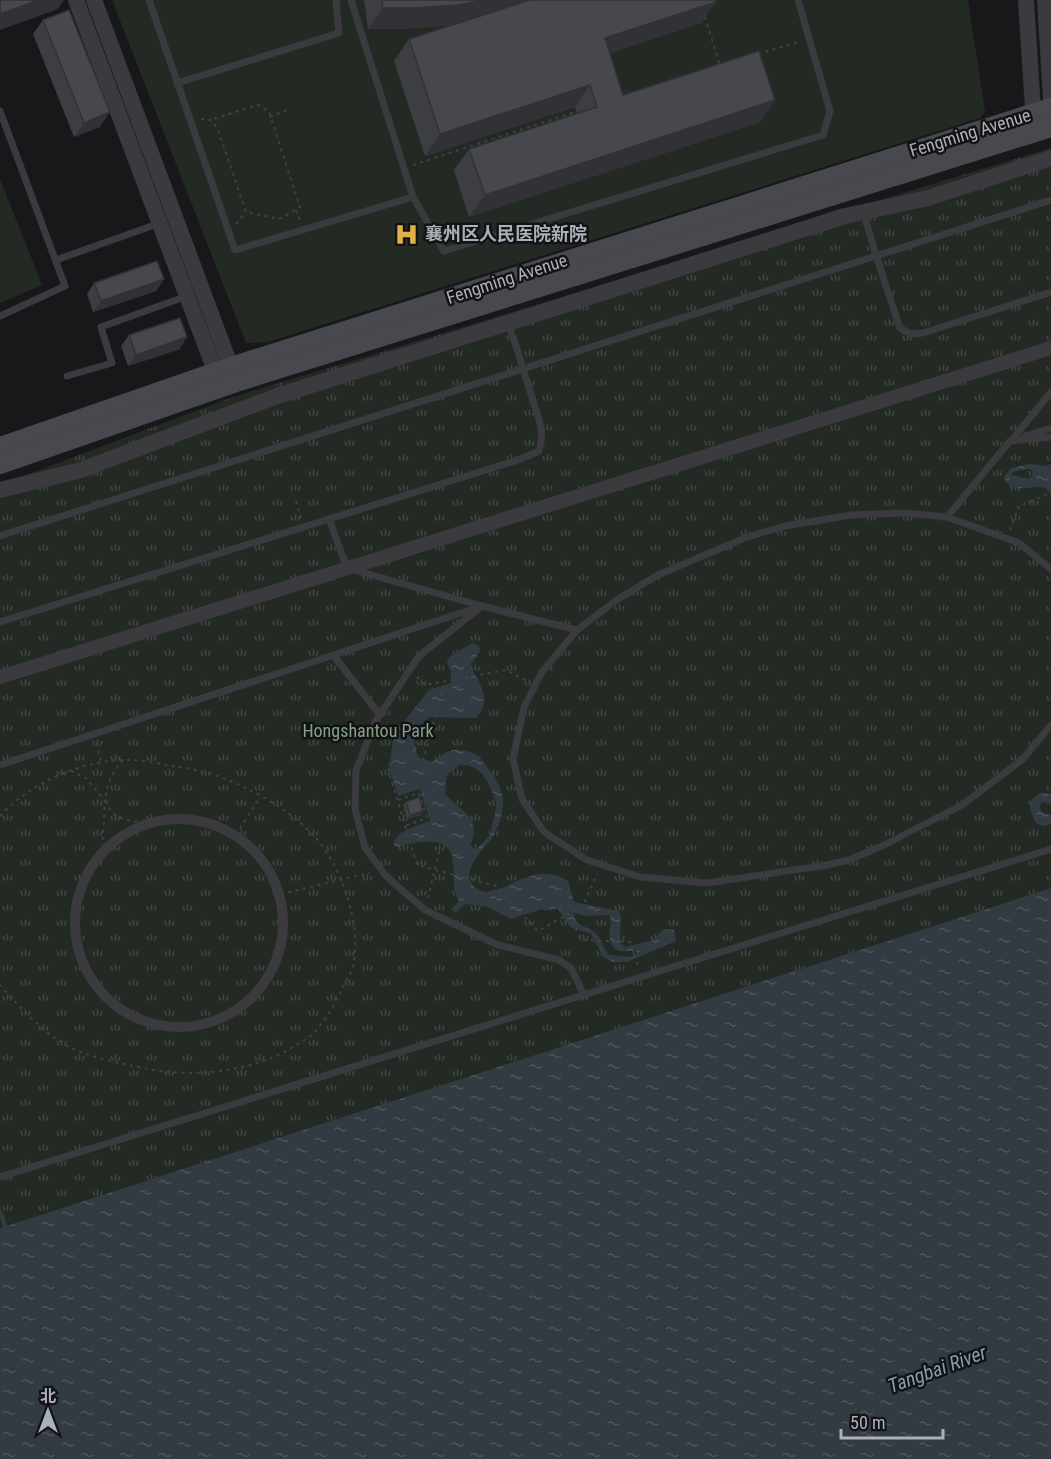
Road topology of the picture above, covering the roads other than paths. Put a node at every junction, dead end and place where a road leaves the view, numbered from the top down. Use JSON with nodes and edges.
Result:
{"nodes":[{"id":1,"x":76,"y":0,"type":"edge"},
{"id":2,"x":94,"y":0,"type":"edge"},
{"id":3,"x":148,"y":0,"type":"edge"},
{"id":4,"x":336,"y":0,"type":"edge"},
{"id":5,"x":351,"y":0,"type":"edge"},
{"id":6,"x":798,"y":0,"type":"edge"},
{"id":7,"x":1026,"y":0,"type":"edge"},
{"id":8,"x":1045,"y":0,"type":"edge"},
{"id":9,"x":177,"y":83,"type":"junction"},
{"id":10,"x":1051,"y":100,"type":"edge"},
{"id":11,"x":1042,"y":110,"type":"edge"},
{"id":12,"x":0,"y":111,"type":"edge"},
{"id":13,"x":1042,"y":130,"type":"edge"},
{"id":14,"x":1051,"y":158,"type":"edge"},
{"id":15,"x":413,"y":197,"type":"junction"},
{"id":16,"x":1051,"y":200,"type":"edge"},
{"id":17,"x":862,"y":212,"type":"junction"},
{"id":18,"x":160,"y":223,"type":"junction"},
{"id":19,"x":56,"y":260,"type":"junction"},
{"id":20,"x":1051,"y":292,"type":"edge"},
{"id":21,"x":187,"y":296,"type":"junction"},
{"id":22,"x":0,"y":316,"type":"edge"},
{"id":23,"x":508,"y":322,"type":"junction"},
{"id":24,"x":1051,"y":348,"type":"edge"},
{"id":25,"x":67,"y":376,"type":"dead end"},
{"id":26,"x":226,"y":377,"type":"junction"},
{"id":27,"x":1051,"y":392,"type":"edge"},
{"id":28,"x":1051,"y":428,"type":"edge"},
{"id":29,"x":1051,"y":437,"type":"edge"},
{"id":30,"x":1010,"y":441,"type":"junction"},
{"id":31,"x":0,"y":447,"type":"edge"},
{"id":32,"x":0,"y":464,"type":"edge"},
{"id":33,"x":0,"y":490,"type":"edge"},
{"id":34,"x":947,"y":517,"type":"junction"},
{"id":35,"x":329,"y":519,"type":"junction"},
{"id":36,"x":0,"y":536,"type":"edge"},
{"id":37,"x":347,"y":568,"type":"junction"},
{"id":38,"x":1051,"y":569,"type":"edge"},
{"id":39,"x":482,"y":606,"type":"junction"},
{"id":40,"x":0,"y":621,"type":"edge"},
{"id":41,"x":576,"y":630,"type":"junction"},
{"id":42,"x":333,"y":656,"type":"junction"},
{"id":43,"x":0,"y":677,"type":"edge"},
{"id":44,"x":380,"y":715,"type":"junction"},
{"id":45,"x":1051,"y":724,"type":"edge"},
{"id":46,"x":0,"y":765,"type":"edge"},
{"id":47,"x":1051,"y":849,"type":"edge"},
{"id":48,"x":281,"y":894,"type":"joint"},
{"id":49,"x":584,"y":995,"type":"junction"},
{"id":50,"x":3,"y":1176,"type":"edge"}],
"edges":[{"from":1,"to":18,"type":"street"},
{"from":2,"to":26,"type":"street"},
{"from":3,"to":9,"type":"lane"},
{"from":4,"to":9,"type":"lane"},
{"from":5,"to":15,"type":"lane"},
{"from":6,"to":15,"type":"lane"},
{"from":7,"to":11,"type":"street"},
{"from":8,"to":10,"type":"street"},
{"from":9,"to":15,"type":"lane"},
{"from":11,"to":13,"type":"street"},
{"from":11,"to":26,"type":"main road","name":"Fengming Avenue"},
{"from":12,"to":19,"type":"lane"},
{"from":13,"to":26,"type":"main road","name":"Fengming Avenue"},
{"from":14,"to":17,"type":"street"},
{"from":16,"to":36,"type":"lane"},
{"from":17,"to":20,"type":"lane","bridge":true},
{"from":17,"to":23,"type":"street"},
{"from":18,"to":19,"type":"lane"},
{"from":18,"to":21,"type":"street"},
{"from":19,"to":22,"type":"lane"},
{"from":21,"to":25,"type":"lane"},
{"from":21,"to":26,"type":"street"},
{"from":23,"to":33,"type":"street"},
{"from":23,"to":35,"type":"lane","bridge":true},
{"from":24,"to":37,"type":"street"},
{"from":26,"to":31,"type":"main road","name":"Fengming Avenue"},
{"from":26,"to":32,"type":"main road","name":"Fengming Avenue"},
{"from":27,"to":30,"type":"lane"},
{"from":28,"to":30,"type":"lane"},
{"from":29,"to":30,"type":"lane"},
{"from":30,"to":34,"type":"lane"},
{"from":34,"to":38,"type":"lane"},
{"from":34,"to":41,"type":"lane"},
{"from":35,"to":37,"type":"lane"},
{"from":35,"to":40,"type":"lane"},
{"from":37,"to":39,"type":"lane"},
{"from":37,"to":43,"type":"street"},
{"from":39,"to":41,"type":"lane"},
{"from":39,"to":42,"type":"lane"},
{"from":39,"to":44,"type":"lane"},
{"from":41,"to":45,"type":"lane"},
{"from":42,"to":44,"type":"lane"},
{"from":42,"to":46,"type":"lane"},
{"from":44,"to":49,"type":"lane"},
{"from":47,"to":49,"type":"lane"},
{"from":48,"to":48,"type":"street"},
{"from":49,"to":50,"type":"lane"}]}
